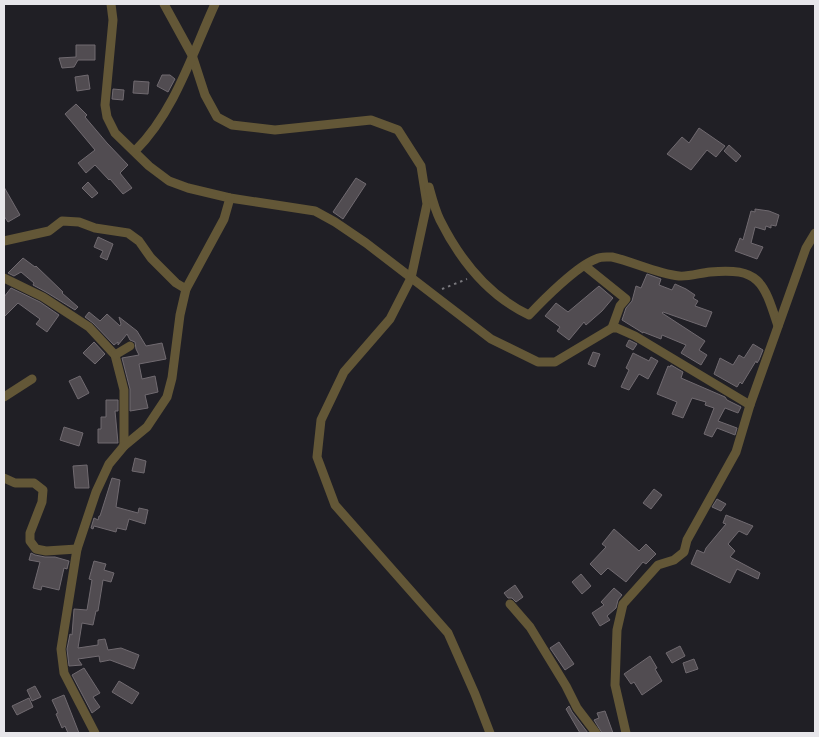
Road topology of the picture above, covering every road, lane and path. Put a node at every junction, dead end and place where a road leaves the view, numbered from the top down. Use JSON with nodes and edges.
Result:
{"nodes":[{"id":1,"x":111,"y":4,"type":"edge"},
{"id":2,"x":164,"y":4,"type":"edge"},
{"id":3,"x":215,"y":4,"type":"edge"},
{"id":4,"x":192,"y":55,"type":"junction"},
{"id":5,"x":135,"y":152,"type":"junction"},
{"id":6,"x":421,"y":166,"type":"junction"},
{"id":7,"x":230,"y":198,"type":"junction"},
{"id":8,"x":815,"y":233,"type":"edge"},
{"id":9,"x":4,"y":241,"type":"edge"},
{"id":10,"x":585,"y":266,"type":"junction"},
{"id":11,"x":476,"y":275,"type":"junction"},
{"id":12,"x":4,"y":278,"type":"edge"},
{"id":13,"x":411,"y":278,"type":"junction"},
{"id":14,"x":186,"y":288,"type":"junction"},
{"id":15,"x":432,"y":293,"type":"junction"},
{"id":16,"x":778,"y":326,"type":"junction"},
{"id":17,"x":612,"y":328,"type":"junction"},
{"id":18,"x":130,"y":346,"type":"dead end"},
{"id":19,"x":115,"y":355,"type":"junction"},
{"id":20,"x":32,"y":379,"type":"dead end"},
{"id":21,"x":4,"y":397,"type":"edge"},
{"id":22,"x":750,"y":405,"type":"junction"},
{"id":23,"x":124,"y":446,"type":"junction"},
{"id":24,"x":4,"y":478,"type":"edge"},
{"id":25,"x":77,"y":549,"type":"junction"},
{"id":26,"x":510,"y":604,"type":"dead end"},
{"id":27,"x":95,"y":733,"type":"edge"},
{"id":28,"x":490,"y":733,"type":"edge"},
{"id":29,"x":596,"y":733,"type":"edge"},
{"id":30,"x":626,"y":733,"type":"edge"}],
"edges":[{"from":1,"to":5,"type":"street"},
{"from":2,"to":4,"type":"street"},
{"from":3,"to":4,"type":"street"},
{"from":4,"to":5,"type":"street"},
{"from":4,"to":6,"type":"street"},
{"from":5,"to":7,"type":"street"},
{"from":6,"to":11,"type":"street"},
{"from":6,"to":13,"type":"street"},
{"from":7,"to":13,"type":"street"},
{"from":7,"to":14,"type":"street"},
{"from":8,"to":16,"type":"street"},
{"from":9,"to":14,"type":"street"},
{"from":10,"to":11,"type":"street"},
{"from":10,"to":16,"type":"street"},
{"from":10,"to":17,"type":"street"},
{"from":11,"to":15,"type":"path"},
{"from":12,"to":19,"type":"street"},
{"from":13,"to":15,"type":"street"},
{"from":13,"to":28,"type":"street"},
{"from":14,"to":23,"type":"street"},
{"from":15,"to":17,"type":"street"},
{"from":16,"to":22,"type":"street"},
{"from":17,"to":22,"type":"street"},
{"from":18,"to":19,"type":"street"},
{"from":19,"to":23,"type":"street"},
{"from":20,"to":21,"type":"street"},
{"from":22,"to":30,"type":"street"},
{"from":23,"to":25,"type":"street"},
{"from":24,"to":25,"type":"street"},
{"from":25,"to":27,"type":"street"},
{"from":26,"to":29,"type":"street"}]}
